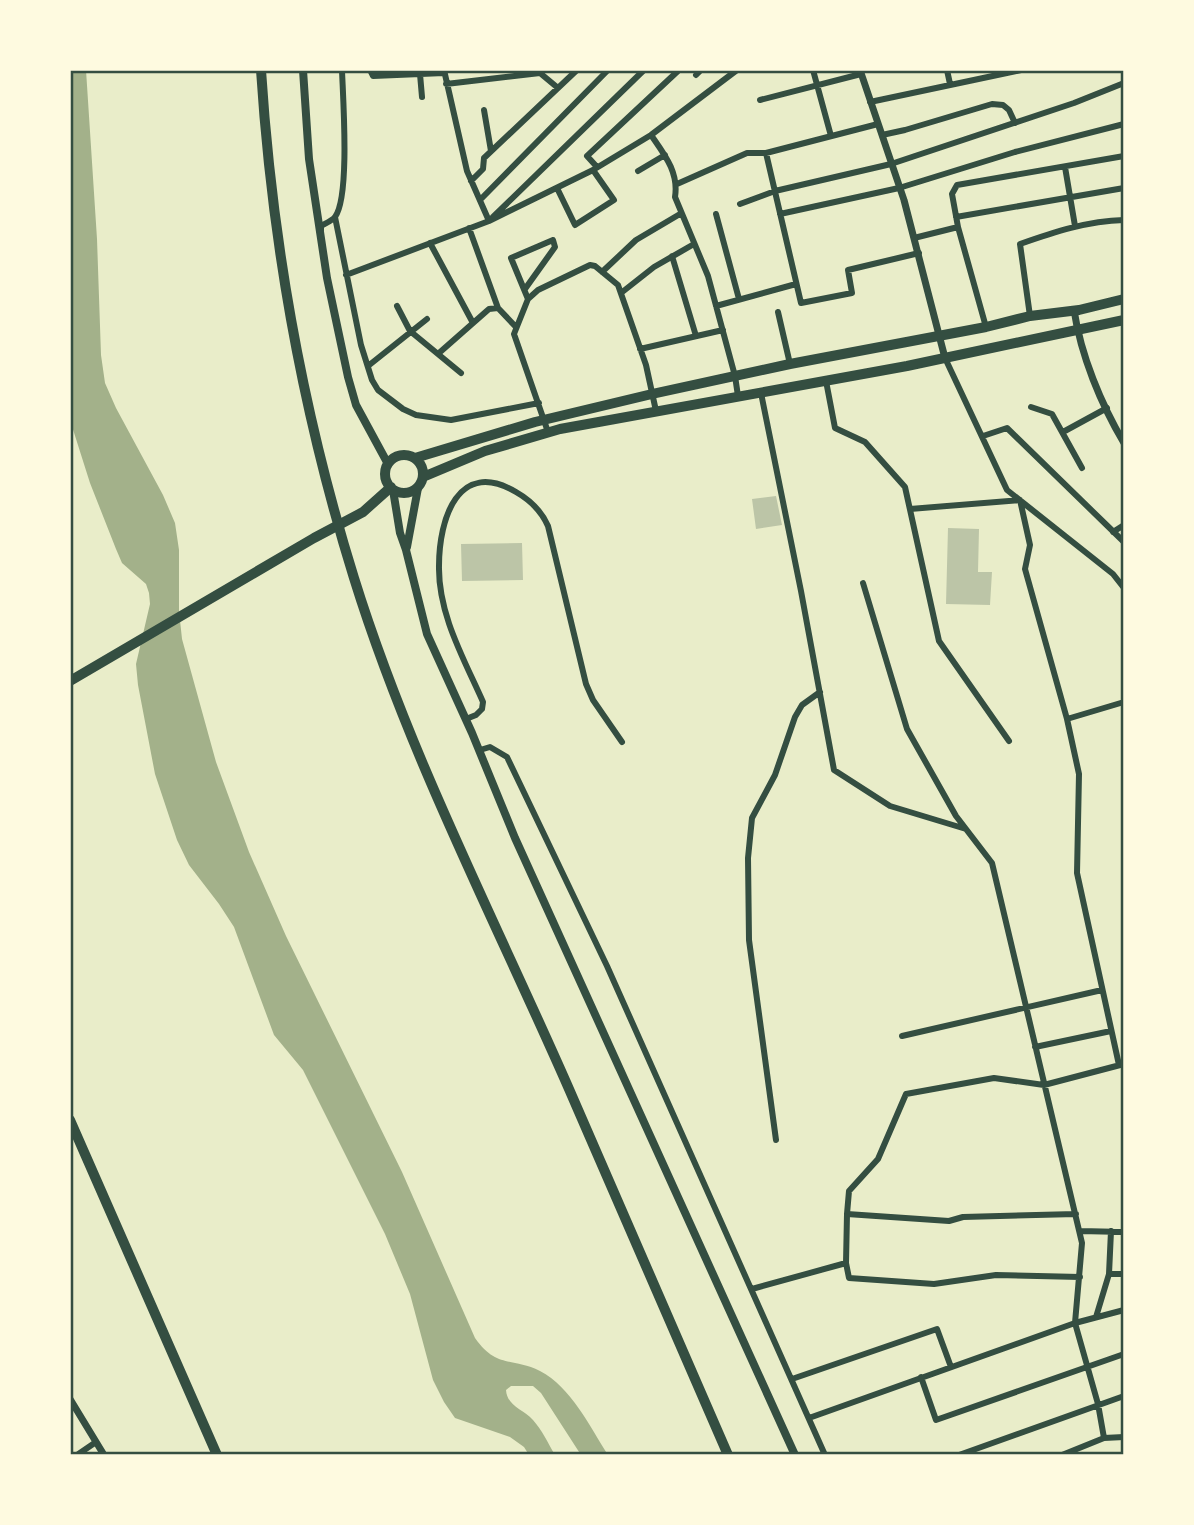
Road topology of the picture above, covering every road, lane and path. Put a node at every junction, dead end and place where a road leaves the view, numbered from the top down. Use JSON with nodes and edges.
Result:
{"nodes":[{"id":1,"x":261,"y":70,"type":"edge"},
{"id":2,"x":303,"y":70,"type":"edge"},
{"id":3,"x":342,"y":70,"type":"edge"},
{"id":4,"x":370,"y":70,"type":"edge"},
{"id":5,"x":577,"y":70,"type":"edge"},
{"id":6,"x":608,"y":70,"type":"edge"},
{"id":7,"x":644,"y":70,"type":"edge"},
{"id":8,"x":679,"y":70,"type":"edge"},
{"id":9,"x":737,"y":70,"type":"edge"},
{"id":10,"x":813,"y":70,"type":"edge"},
{"id":11,"x":947,"y":70,"type":"edge"},
{"id":12,"x":1021,"y":70,"type":"edge"},
{"id":13,"x":444,"y":71,"type":"edge"},
{"id":14,"x":540,"y":72,"type":"edge"},
{"id":15,"x":861,"y":72,"type":"edge"},
{"id":16,"x":420,"y":74,"type":"junction"},
{"id":17,"x":503,"y":74,"type":"edge"},
{"id":18,"x":1124,"y":83,"type":"edge"},
{"id":19,"x":446,"y":84,"type":"junction"},
{"id":20,"x":950,"y":84,"type":"junction"},
{"id":21,"x":818,"y":85,"type":"junction"},
{"id":22,"x":558,"y":88,"type":"junction"},
{"id":23,"x":422,"y":97,"type":"dead end"},
{"id":24,"x":760,"y":100,"type":"dead end"},
{"id":25,"x":870,"y":102,"type":"junction"},
{"id":26,"x":484,"y":110,"type":"dead end"},
{"id":27,"x":1015,"y":123,"type":"junction"},
{"id":28,"x":878,"y":124,"type":"junction"},
{"id":29,"x":1124,"y":124,"type":"edge"},
{"id":30,"x":651,"y":135,"type":"junction"},
{"id":31,"x":882,"y":135,"type":"junction"},
{"id":32,"x":831,"y":136,"type":"junction"},
{"id":33,"x":491,"y":151,"type":"junction"},
{"id":34,"x":766,"y":153,"type":"junction"},
{"id":35,"x":665,"y":155,"type":"junction"},
{"id":36,"x":1124,"y":156,"type":"edge"},
{"id":37,"x":891,"y":163,"type":"junction"},
{"id":38,"x":1065,"y":167,"type":"junction"},
{"id":39,"x":595,"y":169,"type":"junction"},
{"id":40,"x":638,"y":171,"type":"dead end"},
{"id":41,"x":471,"y":181,"type":"junction"},
{"id":42,"x":677,"y":184,"type":"junction"},
{"id":43,"x":557,"y":188,"type":"junction"},
{"id":44,"x":899,"y":188,"type":"junction"},
{"id":45,"x":1124,"y":188,"type":"edge"},
{"id":46,"x":775,"y":191,"type":"junction"},
{"id":47,"x":1070,"y":196,"type":"junction"},
{"id":48,"x":480,"y":200,"type":"junction"},
{"id":49,"x":740,"y":204,"type":"dead end"},
{"id":50,"x":680,"y":214,"type":"junction"},
{"id":51,"x":716,"y":214,"type":"dead end"},
{"id":52,"x":780,"y":214,"type":"junction"},
{"id":53,"x":335,"y":217,"type":"junction"},
{"id":54,"x":956,"y":217,"type":"junction"},
{"id":55,"x":1124,"y":220,"type":"edge"},
{"id":56,"x":489,"y":221,"type":"junction"},
{"id":57,"x":1075,"y":226,"type":"junction"},
{"id":58,"x":958,"y":227,"type":"junction"},
{"id":59,"x":469,"y":228,"type":"junction"},
{"id":60,"x":915,"y":238,"type":"junction"},
{"id":61,"x":322,"y":239,"type":"junction"},
{"id":62,"x":430,"y":243,"type":"junction"},
{"id":63,"x":694,"y":244,"type":"junction"},
{"id":64,"x":919,"y":253,"type":"junction"},
{"id":65,"x":672,"y":256,"type":"junction"},
{"id":66,"x":602,"y":272,"type":"junction"},
{"id":67,"x":346,"y":275,"type":"junction"},
{"id":68,"x":796,"y":284,"type":"junction"},
{"id":69,"x":525,"y":289,"type":"junction"},
{"id":70,"x":621,"y":293,"type":"junction"},
{"id":71,"x":528,"y":299,"type":"junction"},
{"id":72,"x":739,"y":299,"type":"junction"},
{"id":73,"x":1124,"y":299,"type":"edge"},
{"id":74,"x":397,"y":306,"type":"dead end"},
{"id":75,"x":716,"y":306,"type":"junction"},
{"id":76,"x":498,"y":308,"type":"junction"},
{"id":77,"x":1074,"y":310,"type":"junction"},
{"id":78,"x":778,"y":312,"type":"dead end"},
{"id":79,"x":1030,"y":316,"type":"junction"},
{"id":80,"x":427,"y":319,"type":"dead end"},
{"id":81,"x":1124,"y":320,"type":"edge"},
{"id":82,"x":473,"y":323,"type":"junction"},
{"id":83,"x":515,"y":326,"type":"junction"},
{"id":84,"x":986,"y":327,"type":"junction"},
{"id":85,"x":723,"y":330,"type":"junction"},
{"id":86,"x":1077,"y":330,"type":"junction"},
{"id":87,"x":410,"y":331,"type":"junction"},
{"id":88,"x":938,"y":336,"type":"junction"},
{"id":89,"x":696,"y":337,"type":"junction"},
{"id":90,"x":640,"y":349,"type":"junction"},
{"id":91,"x":439,"y":353,"type":"junction"},
{"id":92,"x":945,"y":358,"type":"junction"},
{"id":93,"x":790,"y":364,"type":"junction"},
{"id":94,"x":368,"y":366,"type":"junction"},
{"id":95,"x":461,"y":373,"type":"dead end"},
{"id":96,"x":735,"y":376,"type":"junction"},
{"id":97,"x":826,"y":381,"type":"junction"},
{"id":98,"x":761,"y":393,"type":"junction"},
{"id":99,"x":652,"y":394,"type":"junction"},
{"id":100,"x":738,"y":396,"type":"junction"},
{"id":101,"x":539,"y":403,"type":"junction"},
{"id":102,"x":1031,"y":407,"type":"dead end"},
{"id":103,"x":1107,"y":408,"type":"junction"},
{"id":104,"x":656,"y":411,"type":"junction"},
{"id":105,"x":545,"y":420,"type":"junction"},
{"id":106,"x":548,"y":432,"type":"junction"},
{"id":107,"x":1063,"y":432,"type":"junction"},
{"id":108,"x":983,"y":436,"type":"junction"},
{"id":109,"x":1124,"y":443,"type":"edge"},
{"id":110,"x":415,"y":458,"type":"junction"},
{"id":111,"x":388,"y":464,"type":"junction"},
{"id":112,"x":1082,"y":468,"type":"dead end"},
{"id":113,"x":423,"y":477,"type":"junction"},
{"id":114,"x":418,"y":488,"type":"junction"},
{"id":115,"x":392,"y":489,"type":"junction"},
{"id":116,"x":1020,"y":500,"type":"junction"},
{"id":117,"x":910,"y":509,"type":"junction"},
{"id":118,"x":1124,"y":525,"type":"edge"},
{"id":119,"x":1114,"y":532,"type":"junction"},
{"id":120,"x":1124,"y":542,"type":"edge"},
{"id":121,"x":407,"y":550,"type":"junction"},
{"id":122,"x":863,"y":583,"type":"dead end"},
{"id":123,"x":1124,"y":588,"type":"edge"},
{"id":124,"x":70,"y":681,"type":"edge"},
{"id":125,"x":820,"y":692,"type":"junction"},
{"id":126,"x":1124,"y":702,"type":"edge"},
{"id":127,"x":466,"y":719,"type":"junction"},
{"id":128,"x":1067,"y":719,"type":"junction"},
{"id":129,"x":1009,"y":741,"type":"dead end"},
{"id":130,"x":622,"y":742,"type":"dead end"},
{"id":131,"x":480,"y":750,"type":"junction"},
{"id":132,"x":966,"y":830,"type":"junction"},
{"id":133,"x":1102,"y":990,"type":"junction"},
{"id":134,"x":1025,"y":1006,"type":"junction"},
{"id":135,"x":1111,"y":1031,"type":"junction"},
{"id":136,"x":902,"y":1036,"type":"dead end"},
{"id":137,"x":1035,"y":1047,"type":"junction"},
{"id":138,"x":1121,"y":1065,"type":"edge"},
{"id":139,"x":1044,"y":1085,"type":"junction"},
{"id":140,"x":70,"y":1120,"type":"edge"},
{"id":141,"x":776,"y":1140,"type":"dead end"},
{"id":142,"x":847,"y":1214,"type":"junction"},
{"id":143,"x":1076,"y":1214,"type":"junction"},
{"id":144,"x":1080,"y":1231,"type":"junction"},
{"id":145,"x":1111,"y":1231,"type":"junction"},
{"id":146,"x":1124,"y":1232,"type":"edge"},
{"id":147,"x":846,"y":1263,"type":"junction"},
{"id":148,"x":1124,"y":1273,"type":"edge"},
{"id":149,"x":1109,"y":1274,"type":"junction"},
{"id":150,"x":1080,"y":1277,"type":"junction"},
{"id":151,"x":752,"y":1289,"type":"junction"},
{"id":152,"x":1124,"y":1310,"type":"edge"},
{"id":153,"x":1096,"y":1317,"type":"junction"},
{"id":154,"x":1076,"y":1323,"type":"junction"},
{"id":155,"x":1124,"y":1354,"type":"edge"},
{"id":156,"x":1087,"y":1365,"type":"junction"},
{"id":157,"x":951,"y":1367,"type":"junction"},
{"id":158,"x":921,"y":1377,"type":"junction"},
{"id":159,"x":792,"y":1379,"type":"junction"},
{"id":160,"x":1124,"y":1396,"type":"edge"},
{"id":161,"x":70,"y":1399,"type":"edge"},
{"id":162,"x":1098,"y":1404,"type":"junction"},
{"id":163,"x":809,"y":1418,"type":"junction"},
{"id":164,"x":1124,"y":1437,"type":"edge"},
{"id":165,"x":1104,"y":1438,"type":"junction"},
{"id":166,"x":96,"y":1442,"type":"junction"},
{"id":167,"x":77,"y":1455,"type":"edge"},
{"id":168,"x":104,"y":1455,"type":"edge"},
{"id":169,"x":217,"y":1455,"type":"edge"},
{"id":170,"x":728,"y":1455,"type":"edge"},
{"id":171,"x":795,"y":1455,"type":"edge"},
{"id":172,"x":825,"y":1455,"type":"edge"},
{"id":173,"x":959,"y":1455,"type":"edge"},
{"id":174,"x":1062,"y":1455,"type":"edge"}],
"edges":[{"from":1,"to":170,"type":"highway"},
{"from":2,"to":61,"type":"main road"},
{"from":3,"to":53,"type":"street"},
{"from":4,"to":16,"type":"street"},
{"from":5,"to":22,"type":"street"},
{"from":6,"to":48,"type":"street"},
{"from":7,"to":56,"type":"street"},
{"from":8,"to":39,"type":"street"},
{"from":9,"to":30,"type":"street"},
{"from":10,"to":21,"type":"street"},
{"from":11,"to":20,"type":"street"},
{"from":12,"to":20,"type":"street"},
{"from":13,"to":16,"type":"street"},
{"from":13,"to":19,"type":"street"},
{"from":14,"to":17,"type":"street"},
{"from":14,"to":22,"type":"street"},
{"from":15,"to":21,"type":"street"},
{"from":15,"to":25,"type":"street"},
{"from":16,"to":23,"type":"street"},
{"from":17,"to":19,"type":"street"},
{"from":18,"to":27,"type":"street"},
{"from":19,"to":41,"type":"street"},
{"from":20,"to":25,"type":"street"},
{"from":21,"to":24,"type":"street"},
{"from":21,"to":32,"type":"street"},
{"from":22,"to":33,"type":"street"},
{"from":25,"to":28,"type":"street"},
{"from":26,"to":33,"type":"street"},
{"from":27,"to":31,"type":"street"},
{"from":27,"to":37,"type":"street"},
{"from":28,"to":31,"type":"street"},
{"from":28,"to":32,"type":"street"},
{"from":29,"to":44,"type":"street"},
{"from":30,"to":35,"type":"street"},
{"from":30,"to":39,"type":"street"},
{"from":31,"to":37,"type":"street"},
{"from":32,"to":34,"type":"street"},
{"from":33,"to":41,"type":"street"},
{"from":34,"to":42,"type":"street"},
{"from":34,"to":46,"type":"street"},
{"from":35,"to":40,"type":"street"},
{"from":35,"to":42,"type":"street"},
{"from":36,"to":38,"type":"street"},
{"from":37,"to":44,"type":"street"},
{"from":37,"to":46,"type":"street"},
{"from":38,"to":47,"type":"street"},
{"from":38,"to":54,"type":"street"},
{"from":39,"to":43,"type":"street"},
{"from":39,"to":43,"type":"street"},
{"from":41,"to":48,"type":"street"},
{"from":42,"to":50,"type":"street"},
{"from":43,"to":56,"type":"street"},
{"from":44,"to":52,"type":"street"},
{"from":44,"to":60,"type":"street"},
{"from":45,"to":47,"type":"street"},
{"from":46,"to":49,"type":"street"},
{"from":46,"to":52,"type":"street"},
{"from":47,"to":54,"type":"street"},
{"from":47,"to":57,"type":"street"},
{"from":48,"to":56,"type":"street"},
{"from":50,"to":63,"type":"street"},
{"from":50,"to":66,"type":"street"},
{"from":51,"to":72,"type":"street"},
{"from":52,"to":68,"type":"street"},
{"from":53,"to":61,"type":"street"},
{"from":53,"to":67,"type":"street"},
{"from":54,"to":58,"type":"street"},
{"from":55,"to":57,"type":"street"},
{"from":56,"to":59,"type":"street"},
{"from":57,"to":79,"type":"street"},
{"from":58,"to":60,"type":"street"},
{"from":58,"to":84,"type":"street"},
{"from":59,"to":62,"type":"street"},
{"from":59,"to":76,"type":"street"},
{"from":60,"to":64,"type":"street"},
{"from":61,"to":111,"type":"main road"},
{"from":62,"to":67,"type":"street"},
{"from":62,"to":82,"type":"street"},
{"from":63,"to":65,"type":"street"},
{"from":63,"to":75,"type":"street"},
{"from":64,"to":68,"type":"street"},
{"from":64,"to":88,"type":"street"},
{"from":65,"to":70,"type":"street"},
{"from":65,"to":89,"type":"street"},
{"from":66,"to":70,"type":"street"},
{"from":66,"to":71,"type":"street"},
{"from":67,"to":94,"type":"street"},
{"from":68,"to":72,"type":"street"},
{"from":69,"to":69,"type":"street"},
{"from":69,"to":71,"type":"street"},
{"from":70,"to":90,"type":"street"},
{"from":71,"to":83,"type":"street"},
{"from":72,"to":75,"type":"street"},
{"from":73,"to":77,"type":"main road"},
{"from":74,"to":87,"type":"street"},
{"from":75,"to":85,"type":"street"},
{"from":76,"to":82,"type":"street"},
{"from":76,"to":83,"type":"street"},
{"from":77,"to":79,"type":"main road"},
{"from":77,"to":86,"type":"street"},
{"from":78,"to":93,"type":"street"},
{"from":79,"to":84,"type":"main road"},
{"from":80,"to":87,"type":"street"},
{"from":81,"to":86,"type":"main road"},
{"from":82,"to":91,"type":"street"},
{"from":83,"to":101,"type":"street"},
{"from":84,"to":88,"type":"main road"},
{"from":85,"to":89,"type":"street"},
{"from":85,"to":96,"type":"street"},
{"from":86,"to":92,"type":"main road"},
{"from":86,"to":103,"type":"street"},
{"from":87,"to":91,"type":"street"},
{"from":87,"to":94,"type":"street"},
{"from":88,"to":92,"type":"street"},
{"from":88,"to":93,"type":"main road"},
{"from":89,"to":90,"type":"street"},
{"from":90,"to":99,"type":"street"},
{"from":91,"to":95,"type":"street"},
{"from":92,"to":97,"type":"main road"},
{"from":92,"to":108,"type":"street"},
{"from":93,"to":96,"type":"main road"},
{"from":94,"to":101,"type":"street"},
{"from":96,"to":99,"type":"main road"},
{"from":96,"to":100,"type":"street"},
{"from":97,"to":98,"type":"main road"},
{"from":97,"to":117,"type":"street"},
{"from":98,"to":100,"type":"main road"},
{"from":98,"to":125,"type":"street"},
{"from":99,"to":104,"type":"street"},
{"from":99,"to":105,"type":"main road"},
{"from":100,"to":104,"type":"main road"},
{"from":101,"to":105,"type":"street"},
{"from":102,"to":107,"type":"street"},
{"from":103,"to":107,"type":"street"},
{"from":103,"to":109,"type":"street"},
{"from":104,"to":106,"type":"main road"},
{"from":105,"to":106,"type":"street"},
{"from":105,"to":110,"type":"main road"},
{"from":106,"to":113,"type":"main road"},
{"from":107,"to":112,"type":"street"},
{"from":108,"to":116,"type":"street"},
{"from":108,"to":119,"type":"street"},
{"from":110,"to":111,"type":"main road"},
{"from":110,"to":113,"type":"main road"},
{"from":111,"to":115,"type":"main road"},
{"from":113,"to":114,"type":"main road"},
{"from":114,"to":115,"type":"main road"},
{"from":114,"to":121,"type":"main road"},
{"from":115,"to":121,"type":"main road"},
{"from":115,"to":124,"type":"main road"},
{"from":116,"to":117,"type":"street"},
{"from":116,"to":123,"type":"street"},
{"from":116,"to":128,"type":"street"},
{"from":117,"to":129,"type":"street"},
{"from":118,"to":119,"type":"street"},
{"from":119,"to":120,"type":"street"},
{"from":121,"to":127,"type":"main road"},
{"from":122,"to":132,"type":"street"},
{"from":125,"to":132,"type":"street"},
{"from":125,"to":141,"type":"street"},
{"from":126,"to":128,"type":"street"},
{"from":127,"to":130,"type":"street"},
{"from":127,"to":131,"type":"main road"},
{"from":128,"to":133,"type":"street"},
{"from":131,"to":151,"type":"street"},
{"from":131,"to":171,"type":"main road"},
{"from":132,"to":134,"type":"street"},
{"from":133,"to":134,"type":"street"},
{"from":133,"to":135,"type":"street"},
{"from":134,"to":136,"type":"street"},
{"from":134,"to":137,"type":"street"},
{"from":135,"to":137,"type":"street"},
{"from":135,"to":138,"type":"street"},
{"from":137,"to":139,"type":"street"},
{"from":138,"to":139,"type":"street"},
{"from":139,"to":142,"type":"street"},
{"from":139,"to":143,"type":"street"},
{"from":140,"to":169,"type":"highway"},
{"from":142,"to":143,"type":"street"},
{"from":142,"to":147,"type":"street"},
{"from":143,"to":144,"type":"street"},
{"from":144,"to":145,"type":"street"},
{"from":144,"to":150,"type":"street"},
{"from":145,"to":146,"type":"street"},
{"from":145,"to":149,"type":"street"},
{"from":147,"to":150,"type":"street"},
{"from":147,"to":151,"type":"street"},
{"from":148,"to":149,"type":"street"},
{"from":149,"to":153,"type":"street"},
{"from":150,"to":154,"type":"street"},
{"from":151,"to":159,"type":"street"},
{"from":152,"to":153,"type":"street"},
{"from":153,"to":154,"type":"street"},
{"from":154,"to":156,"type":"street"},
{"from":154,"to":157,"type":"street"},
{"from":155,"to":156,"type":"street"},
{"from":156,"to":158,"type":"street"},
{"from":156,"to":162,"type":"street"},
{"from":157,"to":158,"type":"street"},
{"from":157,"to":159,"type":"street"},
{"from":158,"to":163,"type":"street"},
{"from":159,"to":163,"type":"street"},
{"from":160,"to":162,"type":"street"},
{"from":161,"to":166,"type":"street"},
{"from":162,"to":165,"type":"street"},
{"from":162,"to":173,"type":"street"},
{"from":163,"to":172,"type":"street"},
{"from":164,"to":165,"type":"street"},
{"from":165,"to":174,"type":"street"},
{"from":166,"to":167,"type":"street"},
{"from":166,"to":168,"type":"street"}]}
